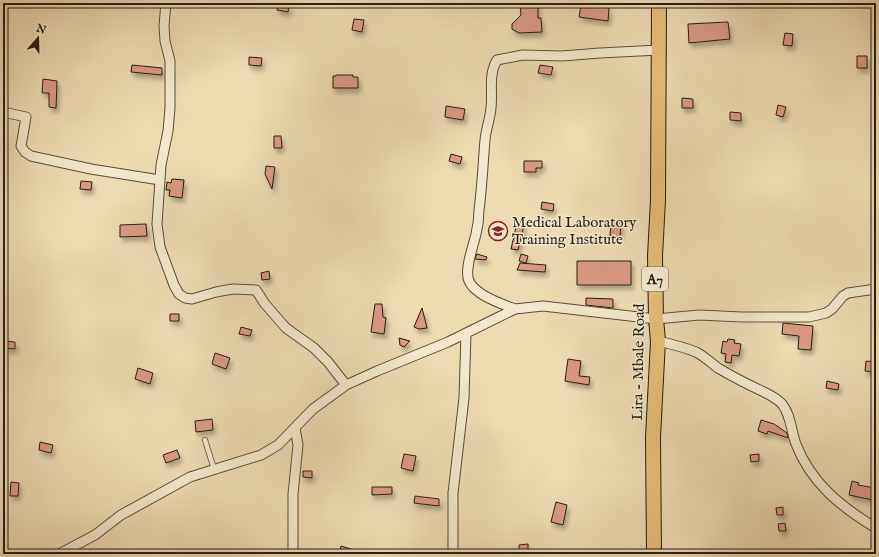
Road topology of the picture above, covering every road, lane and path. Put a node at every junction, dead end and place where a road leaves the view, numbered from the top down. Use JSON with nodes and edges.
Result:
{"nodes":[{"id":1,"x":166,"y":3,"type":"edge"},
{"id":2,"x":659,"y":3,"type":"edge"},
{"id":3,"x":659,"y":50,"type":"junction"},
{"id":4,"x":3,"y":112,"type":"edge"},
{"id":5,"x":160,"y":180,"type":"junction"},
{"id":6,"x":876,"y":289,"type":"edge"},
{"id":7,"x":515,"y":309,"type":"junction"},
{"id":8,"x":656,"y":319,"type":"junction"},
{"id":9,"x":466,"y":333,"type":"junction"},
{"id":10,"x":658,"y":341,"type":"junction"},
{"id":11,"x":346,"y":385,"type":"junction"},
{"id":12,"x":295,"y":428,"type":"junction"},
{"id":13,"x":204,"y":440,"type":"dead end"},
{"id":14,"x":214,"y":469,"type":"junction"},
{"id":15,"x":876,"y":528,"type":"edge"},
{"id":16,"x":59,"y":554,"type":"edge"},
{"id":17,"x":293,"y":554,"type":"edge"},
{"id":18,"x":453,"y":554,"type":"edge"},
{"id":19,"x":654,"y":554,"type":"edge"}],
"edges":[{"from":1,"to":5,"type":"street"},
{"from":2,"to":3,"type":"main road","name":"Lira - Mbale Road","number":"A7"},
{"from":3,"to":7,"type":"street"},
{"from":3,"to":8,"type":"main road","name":"Lira - Mbale Road","number":"A7"},
{"from":4,"to":5,"type":"street"},
{"from":5,"to":11,"type":"street"},
{"from":6,"to":8,"type":"street"},
{"from":7,"to":8,"type":"street"},
{"from":7,"to":9,"type":"street"},
{"from":8,"to":10,"type":"main road","name":"Lira - Mbale Road","number":"A7"},
{"from":9,"to":11,"type":"street"},
{"from":9,"to":18,"type":"street"},
{"from":10,"to":15,"type":"street"},
{"from":10,"to":19,"type":"main road","name":"Lira - Mbale Road","number":"A7"},
{"from":11,"to":12,"type":"street"},
{"from":12,"to":14,"type":"street"},
{"from":12,"to":17,"type":"street"},
{"from":13,"to":14,"type":"lane"},
{"from":14,"to":16,"type":"street"}]}
